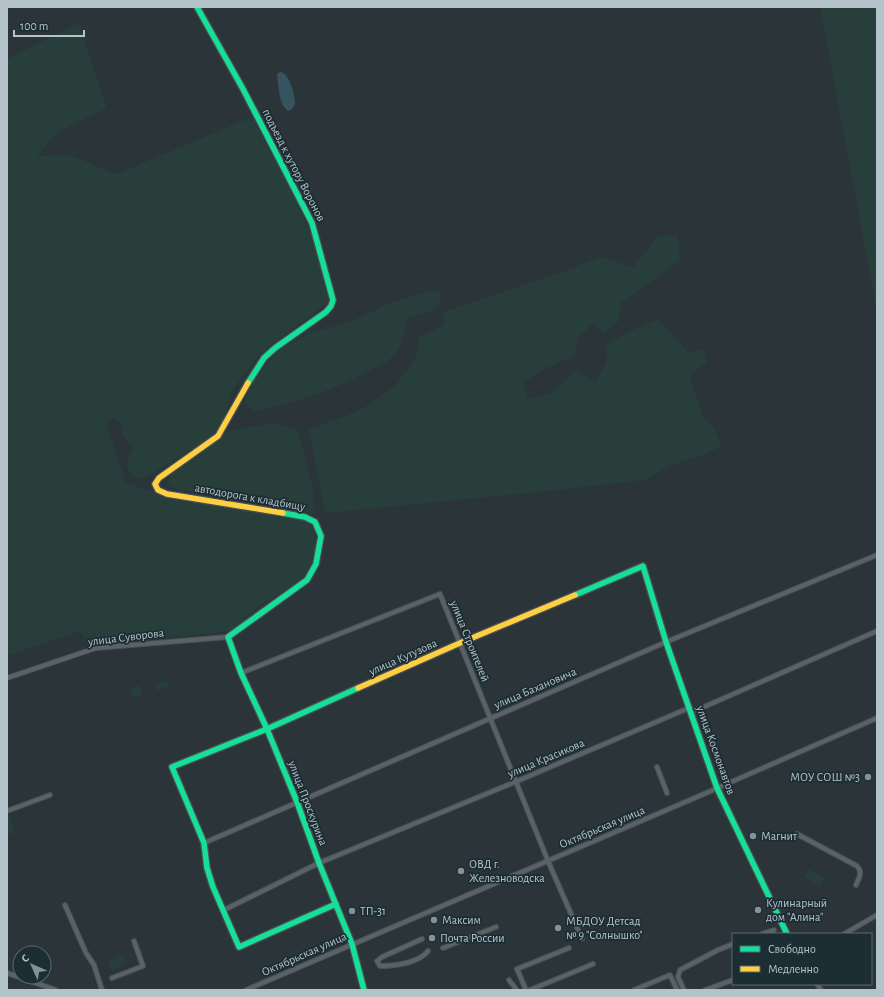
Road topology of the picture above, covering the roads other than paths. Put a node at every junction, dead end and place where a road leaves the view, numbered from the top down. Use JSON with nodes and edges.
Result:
{"nodes":[{"id":1,"x":197,"y":7,"type":"edge"},
{"id":2,"x":155,"y":484,"type":"joint"},
{"id":3,"x":877,"y":555,"type":"edge"},
{"id":4,"x":642,"y":566,"type":"joint"},
{"id":5,"x":877,"y":631,"type":"edge"},
{"id":6,"x":228,"y":637,"type":"junction"},
{"id":7,"x":666,"y":642,"type":"junction"},
{"id":8,"x":460,"y":643,"type":"junction"},
{"id":9,"x":241,"y":673,"type":"junction"},
{"id":10,"x":7,"y":678,"type":"edge"},
{"id":11,"x":689,"y":708,"type":"junction"},
{"id":12,"x":491,"y":718,"type":"junction"},
{"id":13,"x":877,"y":718,"type":"edge"},
{"id":14,"x":267,"y":729,"type":"junction"},
{"id":15,"x":656,"y":767,"type":"dead end"},
{"id":16,"x":516,"y":782,"type":"junction"},
{"id":17,"x":717,"y":788,"type":"junction"},
{"id":18,"x":667,"y":793,"type":"dead end"},
{"id":19,"x":50,"y":795,"type":"dead end"},
{"id":20,"x":297,"y":802,"type":"junction"},
{"id":21,"x":7,"y":811,"type":"edge"},
{"id":22,"x":797,"y":834,"type":"dead end"},
{"id":23,"x":204,"y":843,"type":"junction"},
{"id":24,"x":548,"y":861,"type":"junction"},
{"id":25,"x":319,"y":863,"type":"junction"},
{"id":26,"x":856,"y":885,"type":"dead end"},
{"id":27,"x":336,"y":904,"type":"junction"},
{"id":28,"x":65,"y":905,"type":"dead end"},
{"id":29,"x":224,"y":910,"type":"junction"},
{"id":30,"x":877,"y":915,"type":"edge"},
{"id":31,"x":494,"y":927,"type":"dead end"},
{"id":32,"x":774,"y":930,"type":"dead end"},
{"id":33,"x":765,"y":933,"type":"edge"},
{"id":34,"x":787,"y":933,"type":"edge"},
{"id":35,"x":846,"y":933,"type":"edge"},
{"id":36,"x":422,"y":939,"type":"dead end"},
{"id":37,"x":582,"y":939,"type":"dead end"},
{"id":38,"x":134,"y":941,"type":"dead end"},
{"id":39,"x":352,"y":944,"type":"junction"},
{"id":40,"x":732,"y":944,"type":"edge"},
{"id":41,"x":444,"y":947,"type":"dead end"},
{"id":42,"x":569,"y":948,"type":"dead end"},
{"id":43,"x":428,"y":951,"type":"dead end"},
{"id":44,"x":593,"y":964,"type":"dead end"},
{"id":45,"x":7,"y":973,"type":"edge"},
{"id":46,"x":112,"y":978,"type":"dead end"},
{"id":47,"x":509,"y":980,"type":"dead end"},
{"id":48,"x":732,"y":980,"type":"edge"},
{"id":49,"x":516,"y":989,"type":"dead end"},
{"id":50,"x":56,"y":990,"type":"edge"},
{"id":51,"x":102,"y":990,"type":"edge"},
{"id":52,"x":246,"y":990,"type":"edge"},
{"id":53,"x":364,"y":990,"type":"edge"},
{"id":54,"x":526,"y":990,"type":"edge"},
{"id":55,"x":530,"y":990,"type":"edge"},
{"id":56,"x":634,"y":990,"type":"edge"},
{"id":57,"x":677,"y":990,"type":"edge"},
{"id":58,"x":684,"y":990,"type":"edge"},
{"id":59,"x":705,"y":990,"type":"edge"}],
"edges":[{"from":1,"to":2,"type":"street","name":"подъезд к хутору Воронов"},
{"from":2,"to":6,"type":"street","name":"автодорога к кладбищу"},
{"from":3,"to":7,"type":"street","name":"улица Бахановича"},
{"from":4,"to":7,"type":"street","name":"улица Космонавтов"},
{"from":4,"to":8,"type":"street","name":"улица Кутузова"},
{"from":5,"to":11,"type":"street","name":"улица Красикова"},
{"from":6,"to":9,"type":"street","name":"улица Проскурина"},
{"from":6,"to":10,"type":"street","name":"улица Суворова"},
{"from":7,"to":11,"type":"street","name":"улица Космонавтов"},
{"from":7,"to":12,"type":"street","name":"улица Бахановича"},
{"from":8,"to":9,"type":"street","name":"улица Строителей"},
{"from":8,"to":12,"type":"street","name":"улица Строителей"},
{"from":8,"to":14,"type":"street","name":"улица Кутузова"},
{"from":9,"to":14,"type":"street","name":"улица Проскурина"},
{"from":11,"to":16,"type":"street","name":"улица Красикова"},
{"from":11,"to":17,"type":"street","name":"улица Космонавтов"},
{"from":12,"to":16,"type":"street","name":"улица Строителей"},
{"from":12,"to":20,"type":"street","name":"улица Бахановича"},
{"from":13,"to":17,"type":"street","name":"Октябрьская улица"},
{"from":14,"to":20,"type":"street","name":"улица Проскурина"},
{"from":14,"to":23,"type":"street","name":"улица Кутузова"},
{"from":15,"to":18,"type":"street"},
{"from":16,"to":24,"type":"street","name":"улица Строителей"},
{"from":16,"to":25,"type":"street","name":"улица Красикова"},
{"from":17,"to":24,"type":"street","name":"Октябрьская улица"},
{"from":17,"to":34,"type":"street","name":"улица Космонавтов"},
{"from":19,"to":21,"type":"street"},
{"from":20,"to":23,"type":"street","name":"улица Бахановича"},
{"from":20,"to":25,"type":"street","name":"улица Проскурина"},
{"from":22,"to":26,"type":"street"},
{"from":23,"to":29,"type":"street"},
{"from":24,"to":37,"type":"street","name":"улица Строителей"},
{"from":24,"to":39,"type":"street","name":"Октябрьская улица"},
{"from":25,"to":27,"type":"street","name":"улица Проскурина"},
{"from":25,"to":29,"type":"street","name":"улица Красикова"},
{"from":27,"to":29,"type":"street"},
{"from":27,"to":39,"type":"street","name":"улица Проскурина"},
{"from":28,"to":51,"type":"street"},
{"from":30,"to":35,"type":"street"},
{"from":31,"to":41,"type":"street"},
{"from":32,"to":33,"type":"street"},
{"from":36,"to":43,"type":"street"},
{"from":38,"to":46,"type":"street"},
{"from":39,"to":52,"type":"street","name":"Октябрьская улица"},
{"from":39,"to":53,"type":"street","name":"улица Проскурина"},
{"from":40,"to":58,"type":"street"},
{"from":42,"to":54,"type":"street"},
{"from":44,"to":55,"type":"street"},
{"from":45,"to":50,"type":"street"},
{"from":47,"to":49,"type":"street"},
{"from":48,"to":59,"type":"street"},
{"from":56,"to":57,"type":"street"}]}
